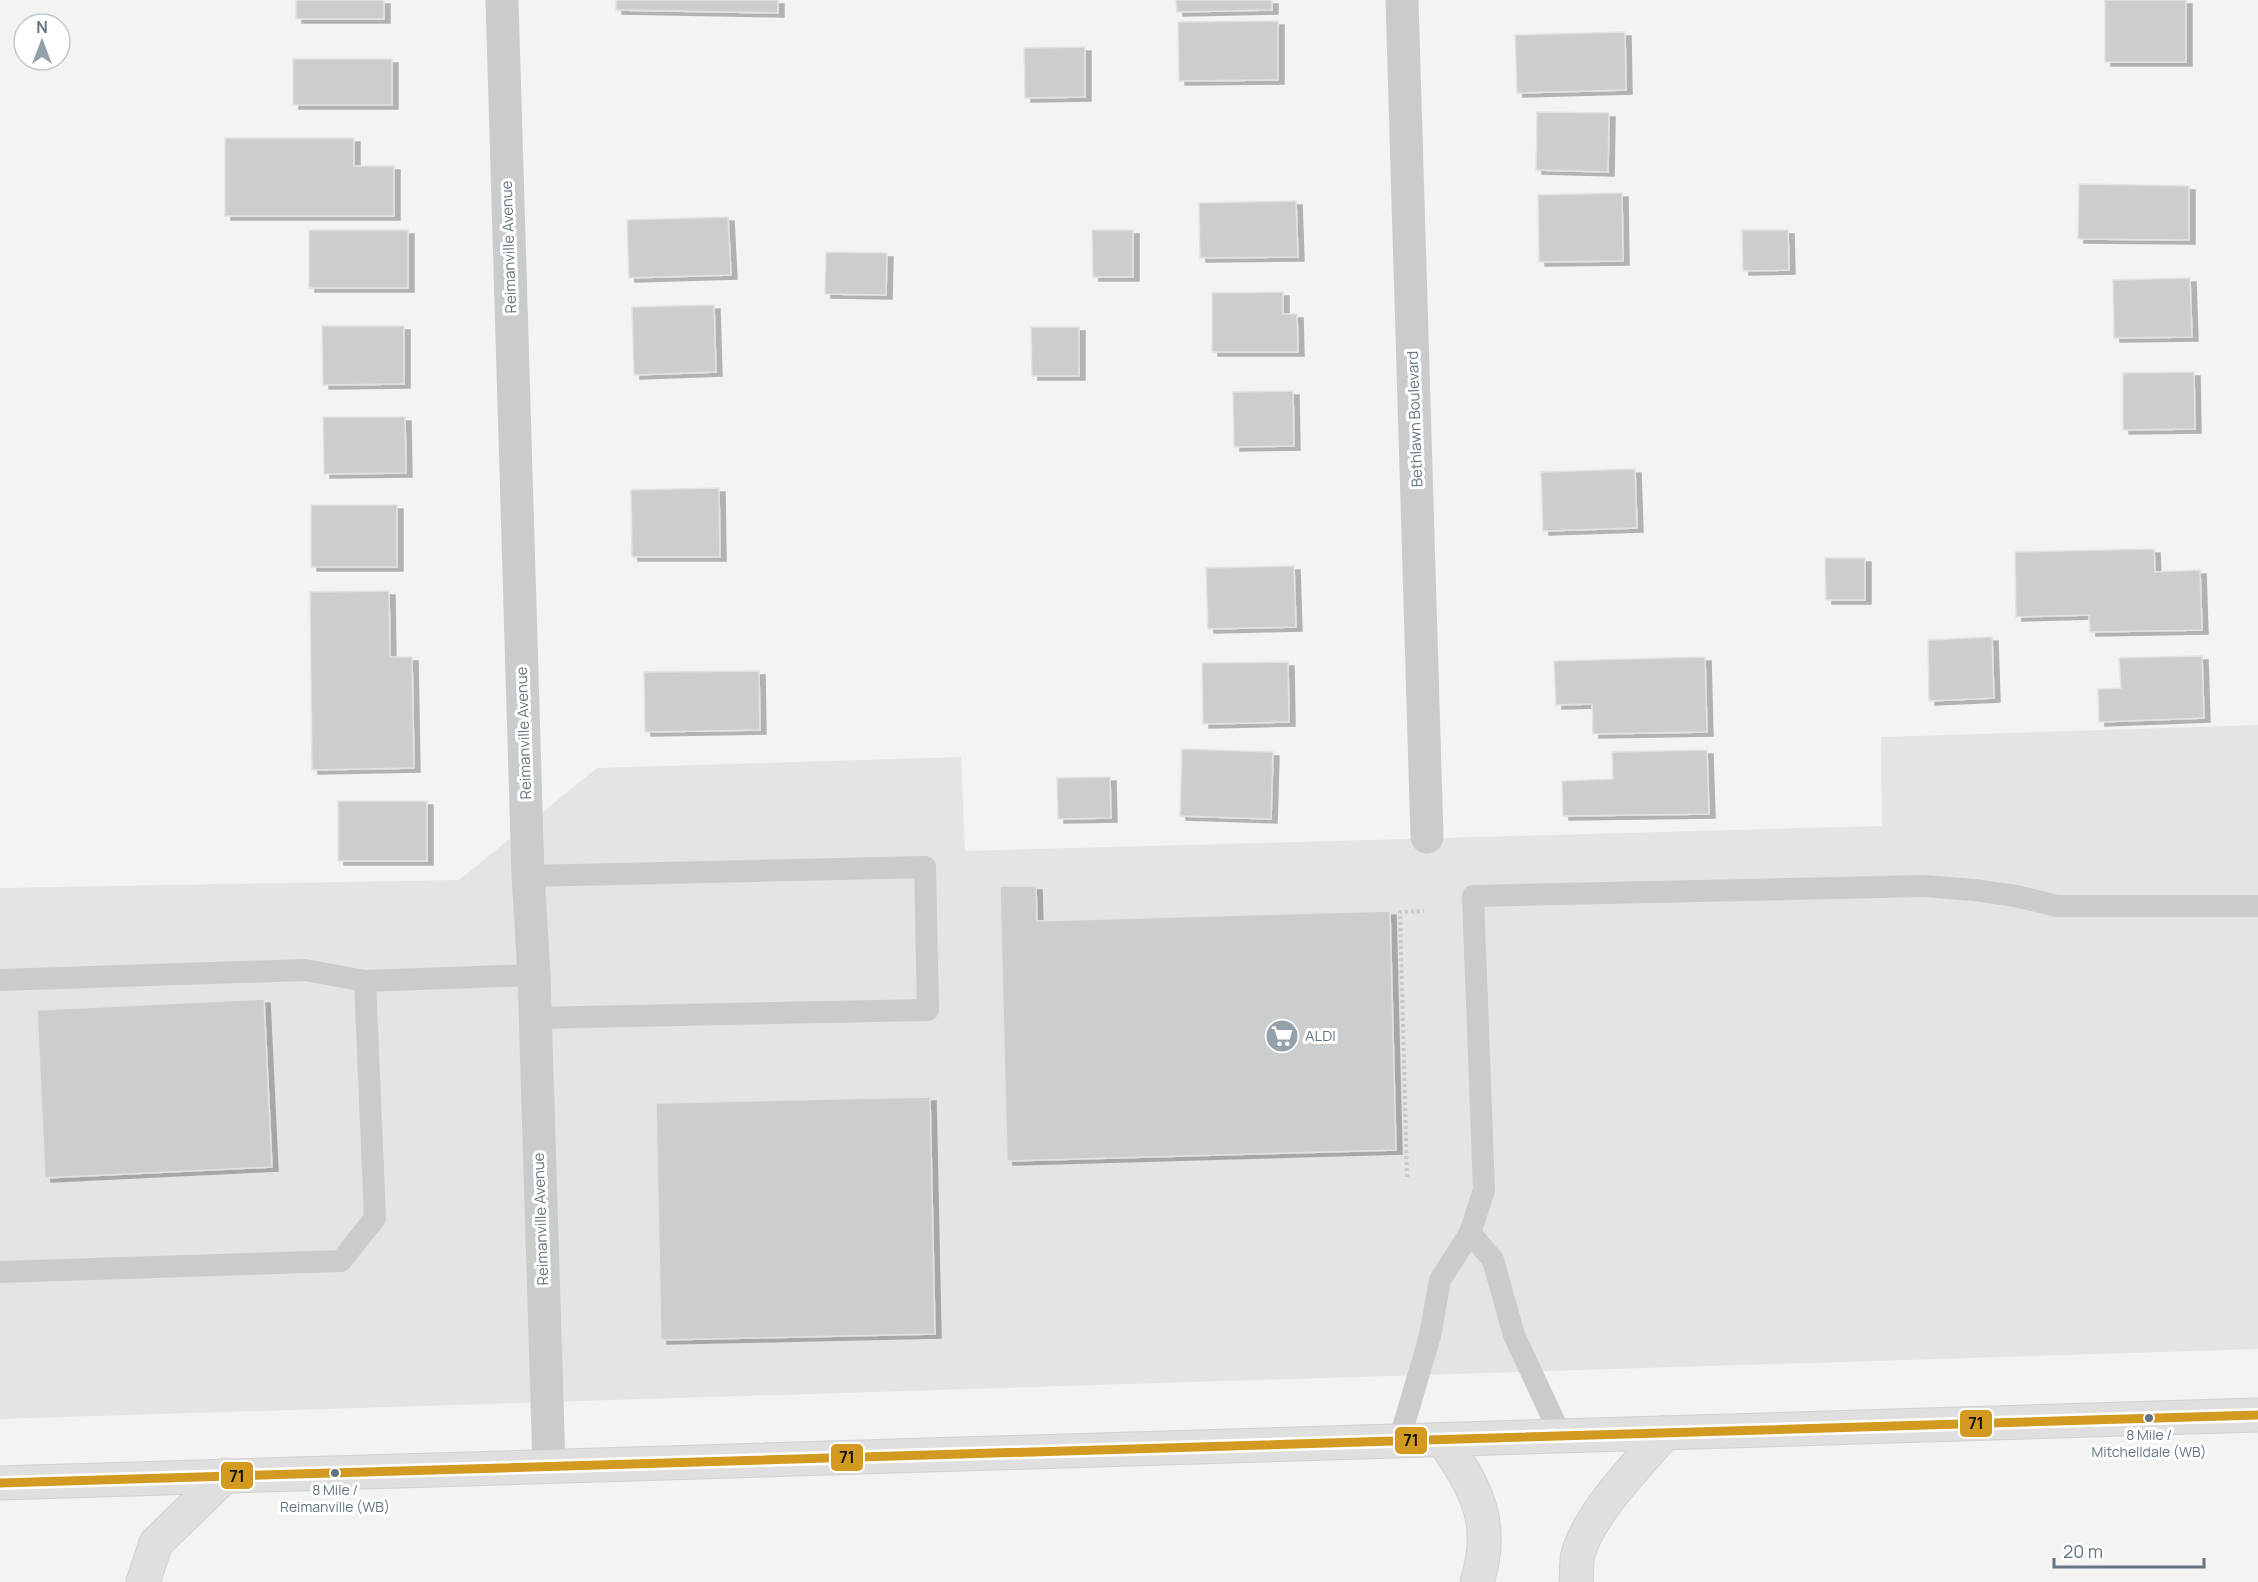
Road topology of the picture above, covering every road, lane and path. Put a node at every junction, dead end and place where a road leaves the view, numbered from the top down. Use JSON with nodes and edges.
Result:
{"nodes":[{"id":1,"x":502,"y":0,"type":"edge"},
{"id":2,"x":1402,"y":0,"type":"edge"},
{"id":3,"x":1427,"y":837,"type":"dead end"},
{"id":4,"x":528,"y":876,"type":"junction"},
{"id":5,"x":2258,"y":906,"type":"edge"},
{"id":6,"x":1424,"y":911,"type":"dead end"},
{"id":7,"x":534,"y":975,"type":"junction"},
{"id":8,"x":0,"y":980,"type":"edge"},
{"id":9,"x":365,"y":981,"type":"junction"},
{"id":10,"x":534,"y":1018,"type":"junction"},
{"id":11,"x":1407,"y":1177,"type":"dead end"},
{"id":12,"x":1470,"y":1233,"type":"junction"},
{"id":13,"x":0,"y":1272,"type":"edge"},
{"id":14,"x":2258,"y":1415,"type":"edge"},
{"id":15,"x":1665,"y":1433,"type":"junction"},
{"id":16,"x":1561,"y":1436,"type":"junction"},
{"id":17,"x":1443,"y":1440,"type":"junction"},
{"id":18,"x":1399,"y":1441,"type":"junction"},
{"id":19,"x":549,"y":1466,"type":"junction"},
{"id":20,"x":226,"y":1476,"type":"junction"},
{"id":21,"x":0,"y":1483,"type":"edge"},
{"id":22,"x":143,"y":1582,"type":"edge"},
{"id":23,"x":1477,"y":1582,"type":"edge"},
{"id":24,"x":1576,"y":1582,"type":"edge"}],
"edges":[{"from":1,"to":4,"type":"street","name":"Reimanville Avenue"},
{"from":2,"to":3,"type":"street","name":"Bethlawn Boulevard"},
{"from":4,"to":7,"type":"street","name":"Reimanville Avenue"},
{"from":4,"to":10,"type":"lane"},
{"from":5,"to":12,"type":"lane"},
{"from":6,"to":11,"type":"path"},
{"from":7,"to":9,"type":"lane"},
{"from":7,"to":10,"type":"street","name":"Reimanville Avenue"},
{"from":8,"to":9,"type":"lane"},
{"from":9,"to":13,"type":"lane"},
{"from":10,"to":19,"type":"street","name":"Reimanville Avenue"},
{"from":12,"to":16,"type":"lane"},
{"from":12,"to":18,"type":"lane"},
{"from":14,"to":15,"type":"highway"},
{"from":15,"to":16,"type":"highway"},
{"from":15,"to":24,"type":"highway"},
{"from":16,"to":17,"type":"highway"},
{"from":17,"to":18,"type":"highway"},
{"from":17,"to":23,"type":"highway"},
{"from":18,"to":19,"type":"highway"},
{"from":19,"to":20,"type":"highway"},
{"from":20,"to":21,"type":"highway"},
{"from":20,"to":22,"type":"highway"}]}
